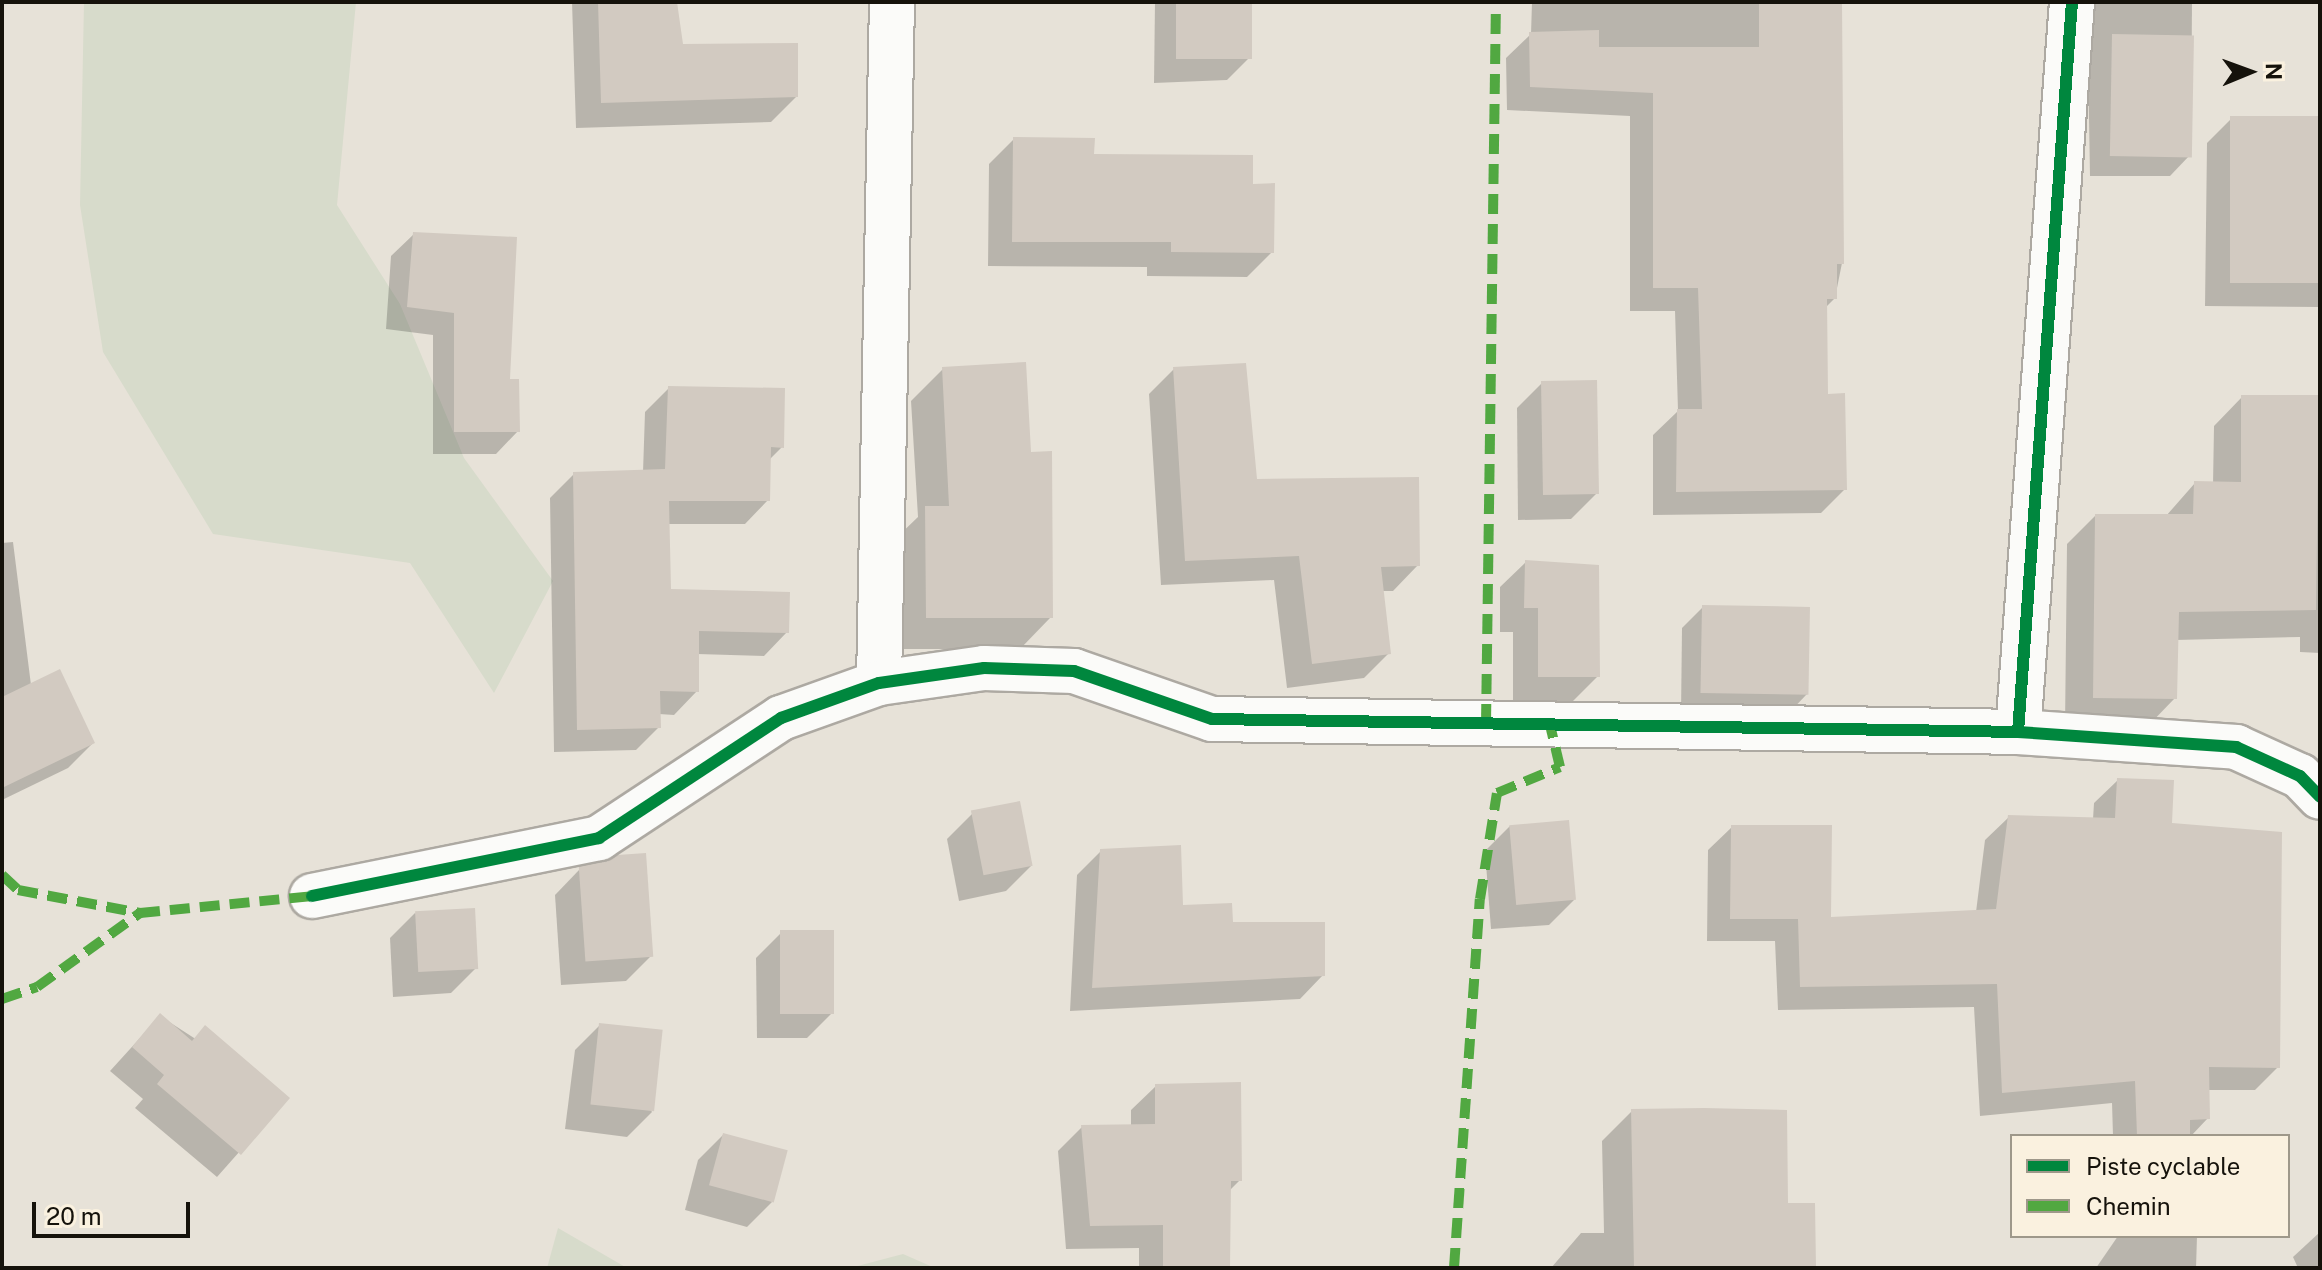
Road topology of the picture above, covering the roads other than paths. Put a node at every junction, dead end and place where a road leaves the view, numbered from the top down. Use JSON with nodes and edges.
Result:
{"nodes":[{"id":1,"x":892,"y":2,"type":"edge"},
{"id":2,"x":2072,"y":2,"type":"edge"},
{"id":3,"x":879,"y":683,"type":"junction"},
{"id":4,"x":2018,"y":732,"type":"junction"},
{"id":5,"x":2320,"y":797,"type":"edge"},
{"id":6,"x":312,"y":896,"type":"dead end"}],
"edges":[{"from":1,"to":3,"type":"street"},
{"from":2,"to":4,"type":"street"},
{"from":3,"to":4,"type":"street"},
{"from":3,"to":6,"type":"street"},
{"from":4,"to":5,"type":"street"}]}
